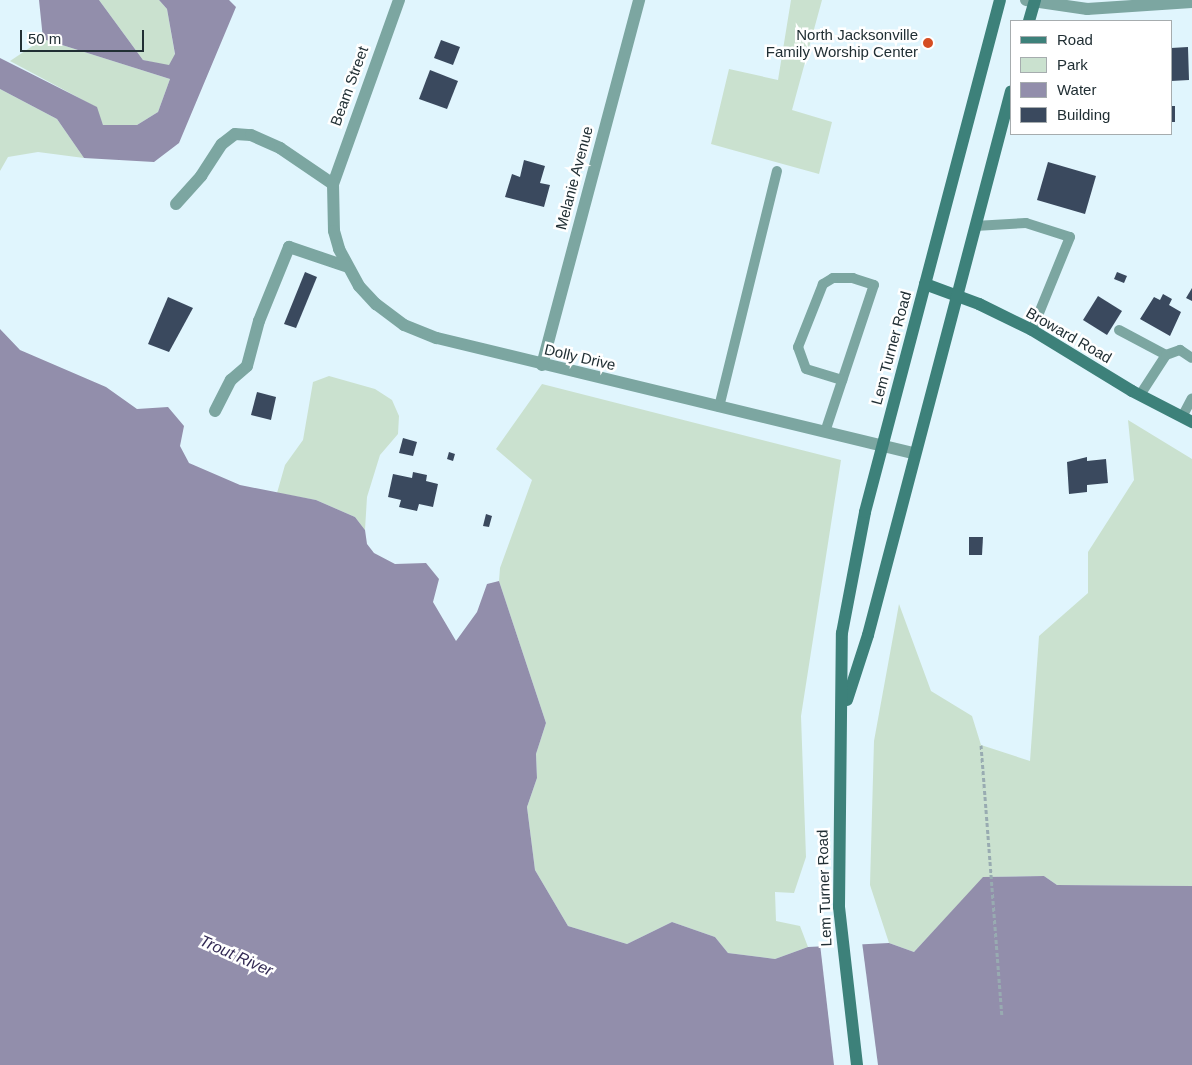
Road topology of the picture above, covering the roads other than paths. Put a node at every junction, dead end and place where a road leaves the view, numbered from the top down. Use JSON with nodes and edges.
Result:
{"nodes":[{"id":1,"x":399,"y":0,"type":"edge"},
{"id":2,"x":639,"y":0,"type":"edge"},
{"id":3,"x":1000,"y":0,"type":"edge"},
{"id":4,"x":1032,"y":1,"type":"edge"},
{"id":5,"x":1192,"y":2,"type":"edge"},
{"id":6,"x":1029,"y":20,"type":"edge"},
{"id":7,"x":1010,"y":95,"type":"edge"},
{"id":8,"x":777,"y":171,"type":"dead end"},
{"id":9,"x":333,"y":184,"type":"junction"},
{"id":10,"x":176,"y":204,"type":"dead end"},
{"id":11,"x":975,"y":226,"type":"junction"},
{"id":12,"x":348,"y":267,"type":"junction"},
{"id":13,"x":925,"y":284,"type":"junction"},
{"id":14,"x":957,"y":295,"type":"junction"},
{"id":15,"x":1032,"y":330,"type":"junction"},
{"id":16,"x":1119,"y":330,"type":"dead end"},
{"id":17,"x":1166,"y":355,"type":"junction"},
{"id":18,"x":1192,"y":358,"type":"edge"},
{"id":19,"x":542,"y":365,"type":"junction"},
{"id":20,"x":842,"y":380,"type":"junction"},
{"id":21,"x":1140,"y":396,"type":"junction"},
{"id":22,"x":1192,"y":398,"type":"edge"},
{"id":23,"x":719,"y":407,"type":"junction"},
{"id":24,"x":215,"y":411,"type":"dead end"},
{"id":25,"x":1187,"y":419,"type":"edge"},
{"id":26,"x":825,"y":432,"type":"junction"},
{"id":27,"x":882,"y":445,"type":"junction"},
{"id":28,"x":914,"y":453,"type":"junction"},
{"id":29,"x":844,"y":709,"type":"junction"},
{"id":30,"x":857,"y":1065,"type":"edge"}],
"edges":[{"from":1,"to":9,"type":"street","name":"Beam Street"},
{"from":2,"to":19,"type":"street","name":"Melanie Avenue"},
{"from":3,"to":13,"type":"main road","name":"Lem Turner Road"},
{"from":4,"to":5,"type":"street"},
{"from":4,"to":6,"type":"main road"},
{"from":7,"to":11,"type":"main road","name":"Lem Turner Road"},
{"from":8,"to":23,"type":"lane"},
{"from":9,"to":10,"type":"street"},
{"from":9,"to":12,"type":"street","name":"Dolly Drive"},
{"from":11,"to":14,"type":"main road","name":"Lem Turner Road"},
{"from":11,"to":15,"type":"lane"},
{"from":12,"to":19,"type":"street","name":"Dolly Drive"},
{"from":12,"to":24,"type":"street"},
{"from":13,"to":14,"type":"main road","name":"Broward Road"},
{"from":13,"to":27,"type":"main road","name":"Lem Turner Road"},
{"from":14,"to":15,"type":"main road","name":"Broward Road"},
{"from":14,"to":28,"type":"main road","name":"Lem Turner Road"},
{"from":15,"to":21,"type":"main road","name":"Broward Road"},
{"from":16,"to":17,"type":"lane"},
{"from":17,"to":18,"type":"lane"},
{"from":17,"to":21,"type":"lane"},
{"from":19,"to":23,"type":"street","name":"Dolly Drive"},
{"from":20,"to":20,"type":"lane"},
{"from":20,"to":26,"type":"lane"},
{"from":21,"to":25,"type":"main road","name":"Broward Road"},
{"from":22,"to":25,"type":"lane"},
{"from":23,"to":26,"type":"street","name":"Dolly Drive"},
{"from":26,"to":27,"type":"street","name":"Dolly Drive"},
{"from":27,"to":28,"type":"street","name":"Dolly Drive"},
{"from":27,"to":29,"type":"main road","name":"Lem Turner Road"},
{"from":28,"to":29,"type":"main road","name":"Lem Turner Road"},
{"from":29,"to":30,"type":"main road","name":"Lem Turner Road"}]}
